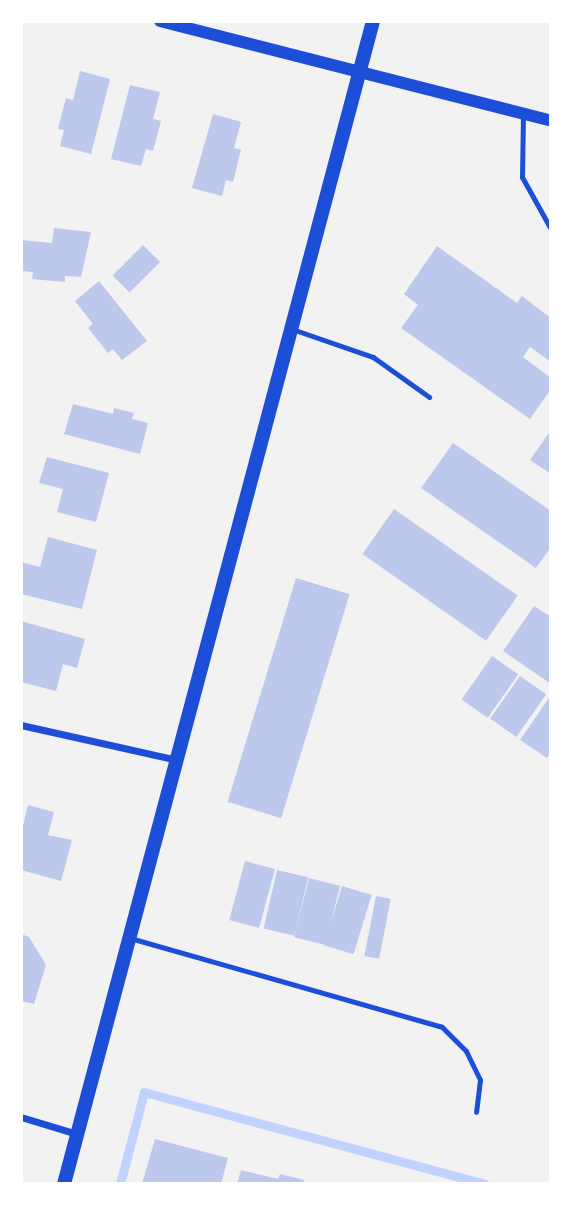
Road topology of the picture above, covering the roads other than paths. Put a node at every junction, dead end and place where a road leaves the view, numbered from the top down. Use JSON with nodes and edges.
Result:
{"nodes":[{"id":1,"x":160,"y":21,"type":"edge"},
{"id":2,"x":373,"y":21,"type":"edge"},
{"id":3,"x":360,"y":71,"type":"junction"},
{"id":4,"x":523,"y":114,"type":"junction"},
{"id":5,"x":551,"y":121,"type":"edge"},
{"id":6,"x":550,"y":230,"type":"edge"},
{"id":7,"x":292,"y":329,"type":"junction"},
{"id":8,"x":429,"y":397,"type":"dead end"},
{"id":9,"x":21,"y":725,"type":"edge"},
{"id":10,"x":178,"y":760,"type":"junction"},
{"id":11,"x":130,"y":938,"type":"junction"},
{"id":12,"x":475,"y":1112,"type":"dead end"},
{"id":13,"x":21,"y":1117,"type":"edge"},
{"id":14,"x":77,"y":1134,"type":"junction"},
{"id":15,"x":64,"y":1184,"type":"edge"}],
"edges":[{"from":1,"to":3,"type":"street"},
{"from":2,"to":3,"type":"main road"},
{"from":3,"to":4,"type":"street"},
{"from":3,"to":7,"type":"main road"},
{"from":4,"to":5,"type":"street"},
{"from":4,"to":6,"type":"lane"},
{"from":7,"to":8,"type":"lane"},
{"from":7,"to":10,"type":"main road"},
{"from":9,"to":10,"type":"street"},
{"from":10,"to":11,"type":"main road"},
{"from":11,"to":12,"type":"lane"},
{"from":11,"to":14,"type":"main road"},
{"from":13,"to":14,"type":"street"},
{"from":14,"to":15,"type":"main road"}]}
